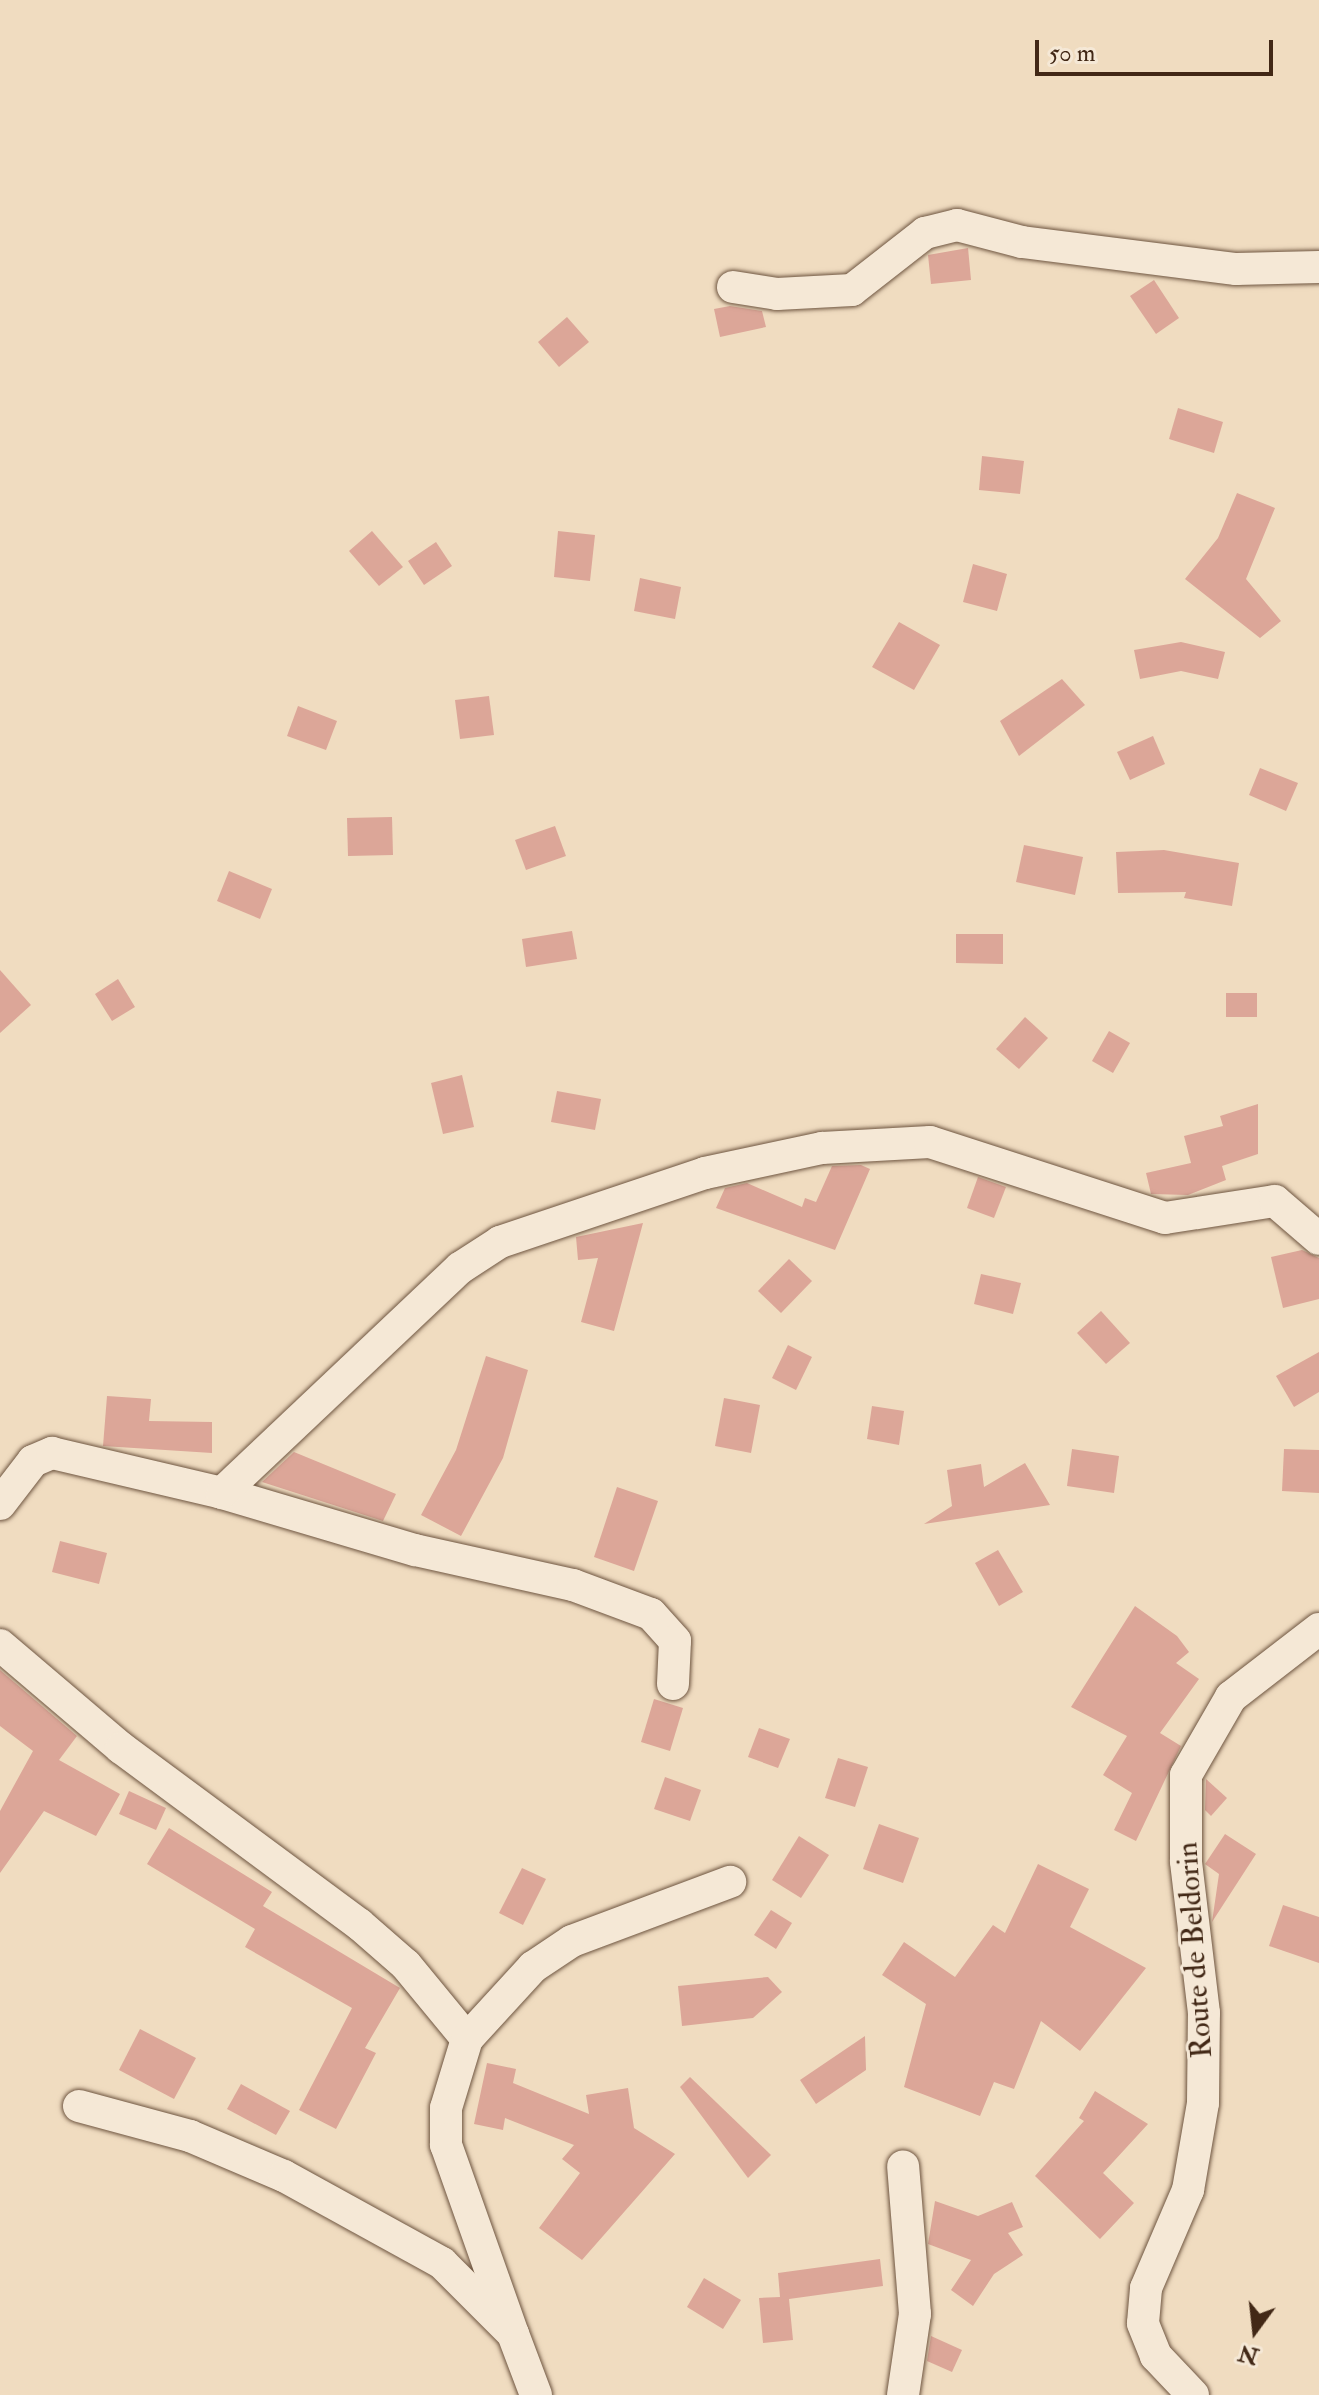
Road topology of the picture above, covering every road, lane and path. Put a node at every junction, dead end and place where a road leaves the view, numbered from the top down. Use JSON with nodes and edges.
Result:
{"nodes":[{"id":1,"x":1319,"y":267,"type":"edge"},
{"id":2,"x":733,"y":287,"type":"dead end"},
{"id":3,"x":1319,"y":1239,"type":"edge"},
{"id":4,"x":222,"y":1493,"type":"junction"},
{"id":5,"x":0,"y":1504,"type":"edge"},
{"id":6,"x":1319,"y":1629,"type":"edge"},
{"id":7,"x":0,"y":1645,"type":"edge"},
{"id":8,"x":673,"y":1684,"type":"dead end"},
{"id":9,"x":730,"y":1882,"type":"dead end"},
{"id":10,"x":467,"y":2039,"type":"junction"},
{"id":11,"x":79,"y":2106,"type":"dead end"},
{"id":12,"x":903,"y":2166,"type":"dead end"},
{"id":13,"x":513,"y":2334,"type":"junction"},
{"id":14,"x":1170,"y":2384,"type":"edge"},
{"id":15,"x":536,"y":2395,"type":"edge"},
{"id":16,"x":903,"y":2395,"type":"edge"},
{"id":17,"x":1193,"y":2395,"type":"edge"}],
"edges":[{"from":1,"to":2,"type":"street"},
{"from":3,"to":4,"type":"street"},
{"from":4,"to":5,"type":"street"},
{"from":4,"to":8,"type":"street"},
{"from":6,"to":14,"type":"street","name":"Route de Beldorin"},
{"from":7,"to":10,"type":"street"},
{"from":9,"to":10,"type":"street"},
{"from":10,"to":13,"type":"street"},
{"from":11,"to":13,"type":"street"},
{"from":12,"to":16,"type":"street"},
{"from":13,"to":15,"type":"street"},
{"from":14,"to":17,"type":"street","name":"Route de Beldorin"}]}
